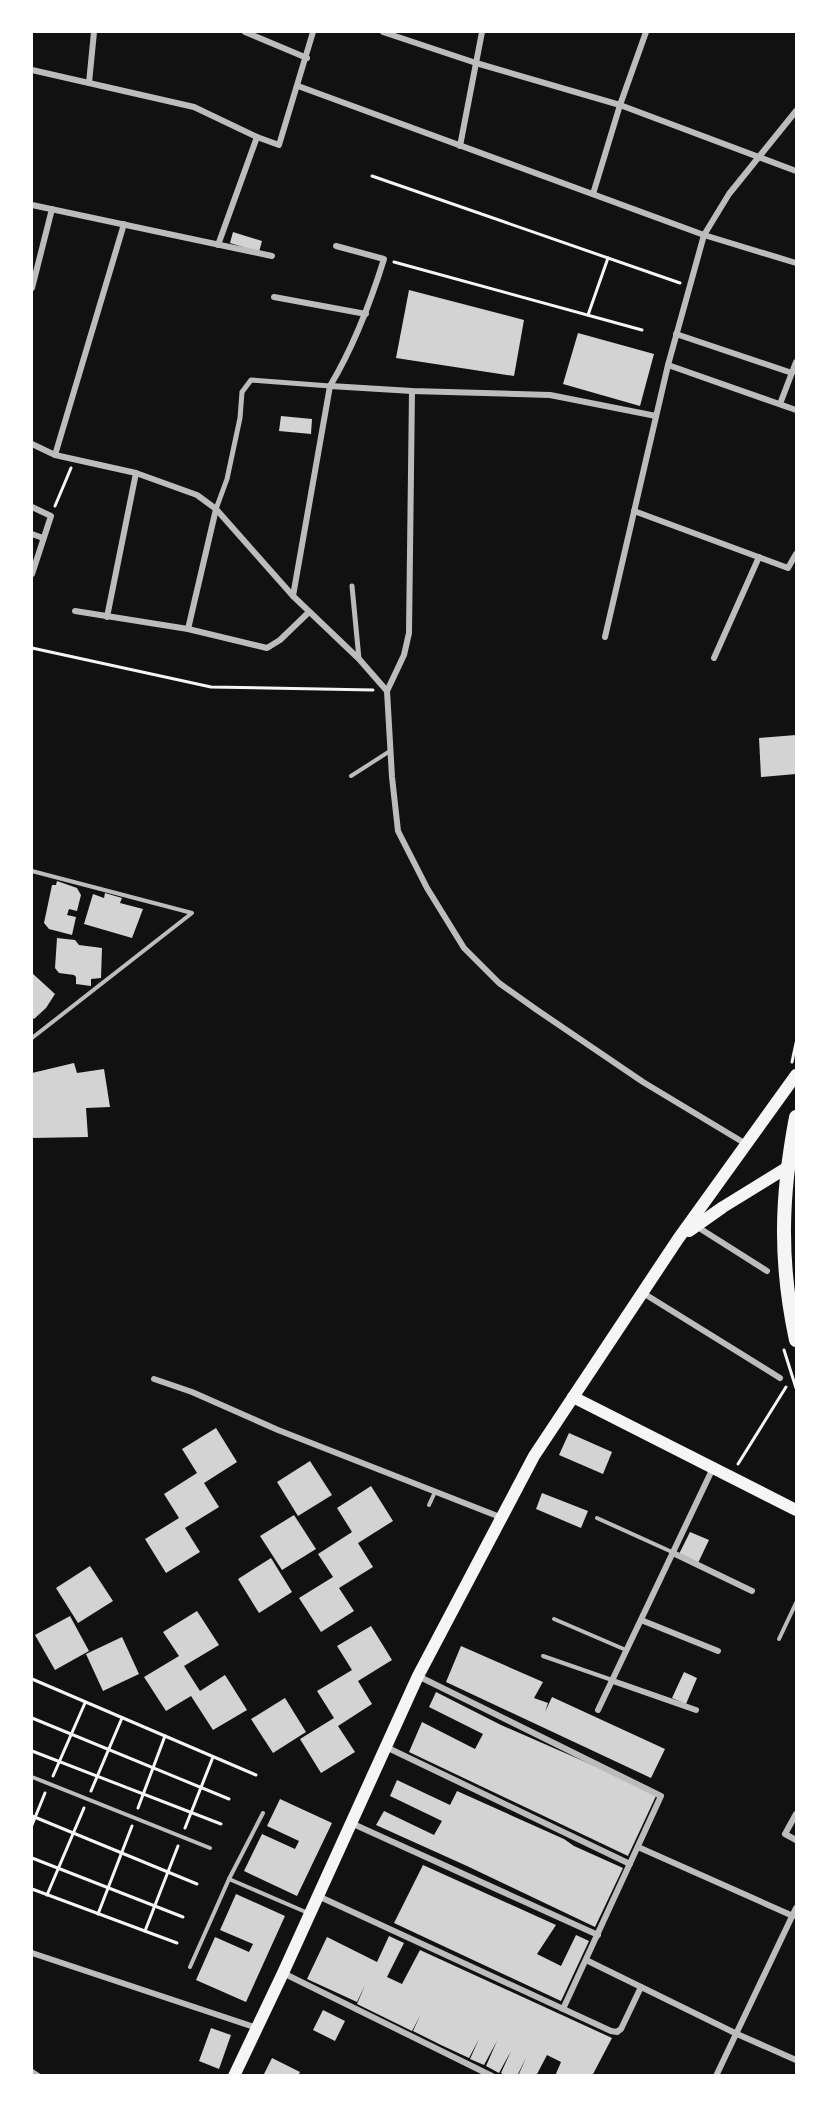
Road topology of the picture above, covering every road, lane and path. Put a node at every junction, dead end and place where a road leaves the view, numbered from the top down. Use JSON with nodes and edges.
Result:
{"nodes":[{"id":1,"x":94,"y":32,"type":"edge"},
{"id":2,"x":245,"y":32,"type":"edge"},
{"id":3,"x":313,"y":32,"type":"edge"},
{"id":4,"x":383,"y":32,"type":"edge"},
{"id":5,"x":482,"y":32,"type":"edge"},
{"id":6,"x":646,"y":32,"type":"edge"},
{"id":7,"x":307,"y":58,"type":"junction"},
{"id":8,"x":476,"y":63,"type":"junction"},
{"id":9,"x":32,"y":70,"type":"edge"},
{"id":10,"x":89,"y":83,"type":"junction"},
{"id":11,"x":298,"y":86,"type":"junction"},
{"id":12,"x":620,"y":105,"type":"junction"},
{"id":13,"x":796,"y":111,"type":"edge"},
{"id":14,"x":256,"y":136,"type":"junction"},
{"id":15,"x":460,"y":146,"type":"junction"},
{"id":16,"x":761,"y":157,"type":"junction"},
{"id":17,"x":796,"y":171,"type":"edge"},
{"id":18,"x":372,"y":176,"type":"dead end"},
{"id":19,"x":593,"y":194,"type":"junction"},
{"id":20,"x":32,"y":205,"type":"edge"},
{"id":21,"x":52,"y":209,"type":"junction"},
{"id":22,"x":124,"y":224,"type":"junction"},
{"id":23,"x":704,"y":235,"type":"junction"},
{"id":24,"x":218,"y":245,"type":"junction"},
{"id":25,"x":336,"y":246,"type":"dead end"},
{"id":26,"x":272,"y":256,"type":"dead end"},
{"id":27,"x":608,"y":258,"type":"junction"},
{"id":28,"x":384,"y":259,"type":"junction"},
{"id":29,"x":796,"y":263,"type":"edge"},
{"id":30,"x":690,"y":286,"type":"junction"},
{"id":31,"x":32,"y":288,"type":"edge"},
{"id":32,"x":274,"y":297,"type":"dead end"},
{"id":33,"x":366,"y":314,"type":"junction"},
{"id":34,"x":588,"y":315,"type":"junction"},
{"id":35,"x":642,"y":330,"type":"dead end"},
{"id":36,"x":676,"y":334,"type":"junction"},
{"id":37,"x":796,"y":362,"type":"edge"},
{"id":38,"x":668,"y":365,"type":"junction"},
{"id":39,"x":792,"y":373,"type":"junction"},
{"id":40,"x":330,"y":386,"type":"junction"},
{"id":41,"x":412,"y":391,"type":"junction"},
{"id":42,"x":780,"y":404,"type":"junction"},
{"id":43,"x":796,"y":410,"type":"edge"},
{"id":44,"x":656,"y":416,"type":"junction"},
{"id":45,"x":32,"y":444,"type":"edge"},
{"id":46,"x":55,"y":455,"type":"junction"},
{"id":47,"x":75,"y":461,"type":"junction"},
{"id":48,"x":136,"y":473,"type":"junction"},
{"id":49,"x":32,"y":507,"type":"edge"},
{"id":50,"x":216,"y":509,"type":"junction"},
{"id":51,"x":634,"y":511,"type":"junction"},
{"id":52,"x":51,"y":516,"type":"junction"},
{"id":53,"x":32,"y":534,"type":"edge"},
{"id":54,"x":44,"y":538,"type":"junction"},
{"id":55,"x":796,"y":554,"type":"edge"},
{"id":56,"x":759,"y":557,"type":"junction"},
{"id":57,"x":32,"y":574,"type":"edge"},
{"id":58,"x":352,"y":586,"type":"dead end"},
{"id":59,"x":293,"y":596,"type":"junction"},
{"id":60,"x":75,"y":611,"type":"dead end"},
{"id":61,"x":309,"y":612,"type":"junction"},
{"id":62,"x":107,"y":617,"type":"junction"},
{"id":63,"x":188,"y":629,"type":"junction"},
{"id":64,"x":605,"y":637,"type":"dead end"},
{"id":65,"x":32,"y":648,"type":"edge"},
{"id":66,"x":714,"y":658,"type":"dead end"},
{"id":67,"x":359,"y":659,"type":"junction"},
{"id":68,"x":387,"y":691,"type":"junction"},
{"id":69,"x":391,"y":751,"type":"junction"},
{"id":70,"x":351,"y":776,"type":"dead end"},
{"id":71,"x":32,"y":871,"type":"edge"},
{"id":72,"x":32,"y":1038,"type":"edge"},
{"id":73,"x":796,"y":1075,"type":"edge"},
{"id":74,"x":796,"y":1117,"type":"edge"},
{"id":75,"x":746,"y":1144,"type":"junction"},
{"id":76,"x":792,"y":1164,"type":"edge"},
{"id":77,"x":695,"y":1226,"type":"junction"},
{"id":78,"x":678,"y":1239,"type":"junction"},
{"id":79,"x":767,"y":1271,"type":"dead end"},
{"id":80,"x":643,"y":1293,"type":"junction"},
{"id":81,"x":796,"y":1340,"type":"edge"},
{"id":82,"x":793,"y":1377,"type":"dead end"},
{"id":83,"x":780,"y":1378,"type":"dead end"},
{"id":84,"x":154,"y":1379,"type":"dead end"},
{"id":85,"x":573,"y":1397,"type":"junction"},
{"id":86,"x":738,"y":1464,"type":"dead end"},
{"id":87,"x":713,"y":1468,"type":"junction"},
{"id":88,"x":435,"y":1492,"type":"junction"},
{"id":89,"x":429,"y":1505,"type":"dead end"},
{"id":90,"x":796,"y":1510,"type":"edge"},
{"id":91,"x":500,"y":1517,"type":"junction"},
{"id":92,"x":597,"y":1518,"type":"dead end"},
{"id":93,"x":673,"y":1553,"type":"junction"},
{"id":94,"x":752,"y":1591,"type":"dead end"},
{"id":95,"x":796,"y":1603,"type":"edge"},
{"id":96,"x":554,"y":1619,"type":"dead end"},
{"id":97,"x":641,"y":1620,"type":"junction"},
{"id":98,"x":779,"y":1639,"type":"dead end"},
{"id":99,"x":627,"y":1651,"type":"junction"},
{"id":100,"x":718,"y":1652,"type":"dead end"},
{"id":101,"x":543,"y":1656,"type":"dead end"},
{"id":102,"x":418,"y":1676,"type":"junction"},
{"id":103,"x":32,"y":1679,"type":"edge"},
{"id":104,"x":613,"y":1681,"type":"junction"},
{"id":105,"x":85,"y":1702,"type":"junction"},
{"id":106,"x":598,"y":1710,"type":"dead end"},
{"id":107,"x":696,"y":1710,"type":"dead end"},
{"id":108,"x":32,"y":1718,"type":"edge"},
{"id":109,"x":71,"y":1734,"type":"junction"},
{"id":110,"x":386,"y":1747,"type":"junction"},
{"id":111,"x":32,"y":1751,"type":"edge"},
{"id":112,"x":59,"y":1761,"type":"junction"},
{"id":113,"x":256,"y":1775,"type":"dead end"},
{"id":114,"x":32,"y":1777,"type":"edge"},
{"id":115,"x":49,"y":1784,"type":"junction"},
{"id":116,"x":229,"y":1799,"type":"dead end"},
{"id":117,"x":263,"y":1813,"type":"dead end"},
{"id":118,"x":796,"y":1814,"type":"edge"},
{"id":119,"x":33,"y":1817,"type":"edge"},
{"id":120,"x":351,"y":1823,"type":"junction"},
{"id":121,"x":221,"y":1824,"type":"dead end"},
{"id":122,"x":32,"y":1825,"type":"edge"},
{"id":123,"x":796,"y":1840,"type":"edge"},
{"id":124,"x":638,"y":1847,"type":"junction"},
{"id":125,"x":210,"y":1848,"type":"dead end"},
{"id":126,"x":32,"y":1858,"type":"edge"},
{"id":127,"x":630,"y":1864,"type":"junction"},
{"id":128,"x":229,"y":1880,"type":"junction"},
{"id":129,"x":197,"y":1884,"type":"dead end"},
{"id":130,"x":32,"y":1889,"type":"edge"},
{"id":131,"x":318,"y":1896,"type":"junction"},
{"id":132,"x":796,"y":1908,"type":"edge"},
{"id":133,"x":310,"y":1914,"type":"junction"},
{"id":134,"x":793,"y":1916,"type":"junction"},
{"id":135,"x":183,"y":1917,"type":"dead end"},
{"id":136,"x":598,"y":1935,"type":"junction"},
{"id":137,"x":177,"y":1943,"type":"dead end"},
{"id":138,"x":32,"y":1953,"type":"edge"},
{"id":139,"x":586,"y":1960,"type":"junction"},
{"id":140,"x":190,"y":1967,"type":"dead end"},
{"id":141,"x":283,"y":1973,"type":"junction"},
{"id":142,"x":641,"y":1987,"type":"junction"},
{"id":143,"x":563,"y":2009,"type":"junction"},
{"id":144,"x":257,"y":2028,"type":"junction"},
{"id":145,"x":736,"y":2034,"type":"junction"},
{"id":146,"x":796,"y":2060,"type":"edge"},
{"id":147,"x":32,"y":2072,"type":"edge"},
{"id":148,"x":236,"y":2075,"type":"edge"},
{"id":149,"x":38,"y":2076,"type":"edge"},
{"id":150,"x":492,"y":2076,"type":"edge"},
{"id":151,"x":716,"y":2076,"type":"edge"}],
"edges":[{"from":1,"to":10,"type":"street"},
{"from":2,"to":7,"type":"street"},
{"from":3,"to":7,"type":"street"},
{"from":4,"to":8,"type":"street"},
{"from":5,"to":8,"type":"street"},
{"from":6,"to":12,"type":"street"},
{"from":7,"to":11,"type":"street"},
{"from":8,"to":12,"type":"street"},
{"from":8,"to":15,"type":"street"},
{"from":9,"to":10,"type":"street"},
{"from":10,"to":14,"type":"street"},
{"from":11,"to":14,"type":"street"},
{"from":11,"to":15,"type":"street"},
{"from":12,"to":16,"type":"street"},
{"from":12,"to":19,"type":"street"},
{"from":13,"to":16,"type":"street"},
{"from":14,"to":24,"type":"street"},
{"from":15,"to":19,"type":"street"},
{"from":16,"to":17,"type":"street"},
{"from":16,"to":23,"type":"street"},
{"from":18,"to":27,"type":"path"},
{"from":19,"to":23,"type":"street"},
{"from":20,"to":21,"type":"street"},
{"from":21,"to":22,"type":"street"},
{"from":21,"to":31,"type":"street"},
{"from":22,"to":24,"type":"street"},
{"from":22,"to":46,"type":"street"},
{"from":23,"to":29,"type":"street"},
{"from":23,"to":30,"type":"street"},
{"from":24,"to":26,"type":"street"},
{"from":25,"to":28,"type":"street"},
{"from":27,"to":30,"type":"path"},
{"from":27,"to":34,"type":"path"},
{"from":28,"to":33,"type":"street"},
{"from":28,"to":34,"type":"path"},
{"from":30,"to":36,"type":"street"},
{"from":32,"to":33,"type":"street"},
{"from":33,"to":40,"type":"street"},
{"from":34,"to":35,"type":"path"},
{"from":36,"to":38,"type":"street"},
{"from":36,"to":39,"type":"street"},
{"from":37,"to":39,"type":"street"},
{"from":38,"to":42,"type":"street"},
{"from":38,"to":44,"type":"street"},
{"from":39,"to":42,"type":"street"},
{"from":40,"to":41,"type":"street"},
{"from":40,"to":50,"type":"street"},
{"from":40,"to":59,"type":"street"},
{"from":41,"to":44,"type":"street"},
{"from":41,"to":68,"type":"street"},
{"from":42,"to":43,"type":"street"},
{"from":44,"to":51,"type":"street"},
{"from":45,"to":46,"type":"street"},
{"from":46,"to":47,"type":"street"},
{"from":47,"to":48,"type":"street"},
{"from":47,"to":52,"type":"path"},
{"from":48,"to":50,"type":"street"},
{"from":48,"to":62,"type":"street"},
{"from":49,"to":52,"type":"street"},
{"from":50,"to":59,"type":"street"},
{"from":50,"to":63,"type":"street"},
{"from":51,"to":56,"type":"street"},
{"from":51,"to":64,"type":"street"},
{"from":52,"to":54,"type":"street"},
{"from":53,"to":54,"type":"street"},
{"from":54,"to":57,"type":"street"},
{"from":55,"to":56,"type":"street"},
{"from":56,"to":66,"type":"street"},
{"from":58,"to":67,"type":"street"},
{"from":59,"to":61,"type":"street"},
{"from":60,"to":62,"type":"street"},
{"from":61,"to":63,"type":"street"},
{"from":61,"to":67,"type":"street"},
{"from":62,"to":63,"type":"street"},
{"from":65,"to":68,"type":"path"},
{"from":67,"to":68,"type":"street"},
{"from":68,"to":69,"type":"street"},
{"from":69,"to":70,"type":"lane"},
{"from":69,"to":75,"type":"street"},
{"from":71,"to":72,"type":"lane"},
{"from":73,"to":75,"type":"main road"},
{"from":74,"to":76,"type":"main road"},
{"from":75,"to":78,"type":"main road"},
{"from":76,"to":77,"type":"main road"},
{"from":76,"to":81,"type":"main road"},
{"from":77,"to":78,"type":"main road"},
{"from":77,"to":79,"type":"street"},
{"from":78,"to":80,"type":"main road"},
{"from":80,"to":83,"type":"street"},
{"from":80,"to":85,"type":"main road"},
{"from":82,"to":86,"type":"path"},
{"from":84,"to":88,"type":"street"},
{"from":85,"to":87,"type":"main road"},
{"from":85,"to":91,"type":"main road"},
{"from":87,"to":90,"type":"main road"},
{"from":87,"to":93,"type":"street"},
{"from":88,"to":89,"type":"lane"},
{"from":88,"to":91,"type":"street"},
{"from":91,"to":102,"type":"main road"},
{"from":92,"to":93,"type":"lane"},
{"from":93,"to":94,"type":"street"},
{"from":93,"to":97,"type":"street"},
{"from":95,"to":98,"type":"lane"},
{"from":96,"to":99,"type":"lane"},
{"from":97,"to":99,"type":"street"},
{"from":97,"to":100,"type":"street"},
{"from":99,"to":104,"type":"street"},
{"from":101,"to":104,"type":"lane"},
{"from":102,"to":110,"type":"main road"},
{"from":102,"to":124,"type":"street"},
{"from":103,"to":105,"type":"path"},
{"from":104,"to":106,"type":"street"},
{"from":104,"to":107,"type":"street"},
{"from":105,"to":109,"type":"path"},
{"from":105,"to":113,"type":"path"},
{"from":108,"to":109,"type":"path"},
{"from":109,"to":112,"type":"path"},
{"from":109,"to":116,"type":"path"},
{"from":110,"to":120,"type":"main road"},
{"from":110,"to":127,"type":"street"},
{"from":111,"to":112,"type":"path"},
{"from":112,"to":115,"type":"path"},
{"from":112,"to":121,"type":"path"},
{"from":114,"to":115,"type":"lane"},
{"from":115,"to":119,"type":"path"},
{"from":115,"to":125,"type":"lane"},
{"from":117,"to":128,"type":"lane"},
{"from":118,"to":123,"type":"street"},
{"from":119,"to":122,"type":"path"},
{"from":119,"to":129,"type":"path"},
{"from":120,"to":131,"type":"main road"},
{"from":120,"to":136,"type":"street"},
{"from":124,"to":127,"type":"street"},
{"from":124,"to":134,"type":"street"},
{"from":126,"to":135,"type":"path"},
{"from":127,"to":136,"type":"street"},
{"from":128,"to":133,"type":"lane"},
{"from":128,"to":140,"type":"lane"},
{"from":130,"to":137,"type":"path"},
{"from":131,"to":133,"type":"main road"},
{"from":131,"to":143,"type":"street"},
{"from":132,"to":134,"type":"street"},
{"from":133,"to":141,"type":"main road"},
{"from":134,"to":145,"type":"street"},
{"from":136,"to":139,"type":"street"},
{"from":138,"to":144,"type":"street"},
{"from":139,"to":142,"type":"street"},
{"from":139,"to":143,"type":"street"},
{"from":141,"to":144,"type":"main road"},
{"from":141,"to":150,"type":"street"},
{"from":142,"to":143,"type":"street"},
{"from":142,"to":145,"type":"street"},
{"from":144,"to":148,"type":"main road"},
{"from":145,"to":146,"type":"street"},
{"from":145,"to":151,"type":"street"},
{"from":147,"to":149,"type":"street"}]}
